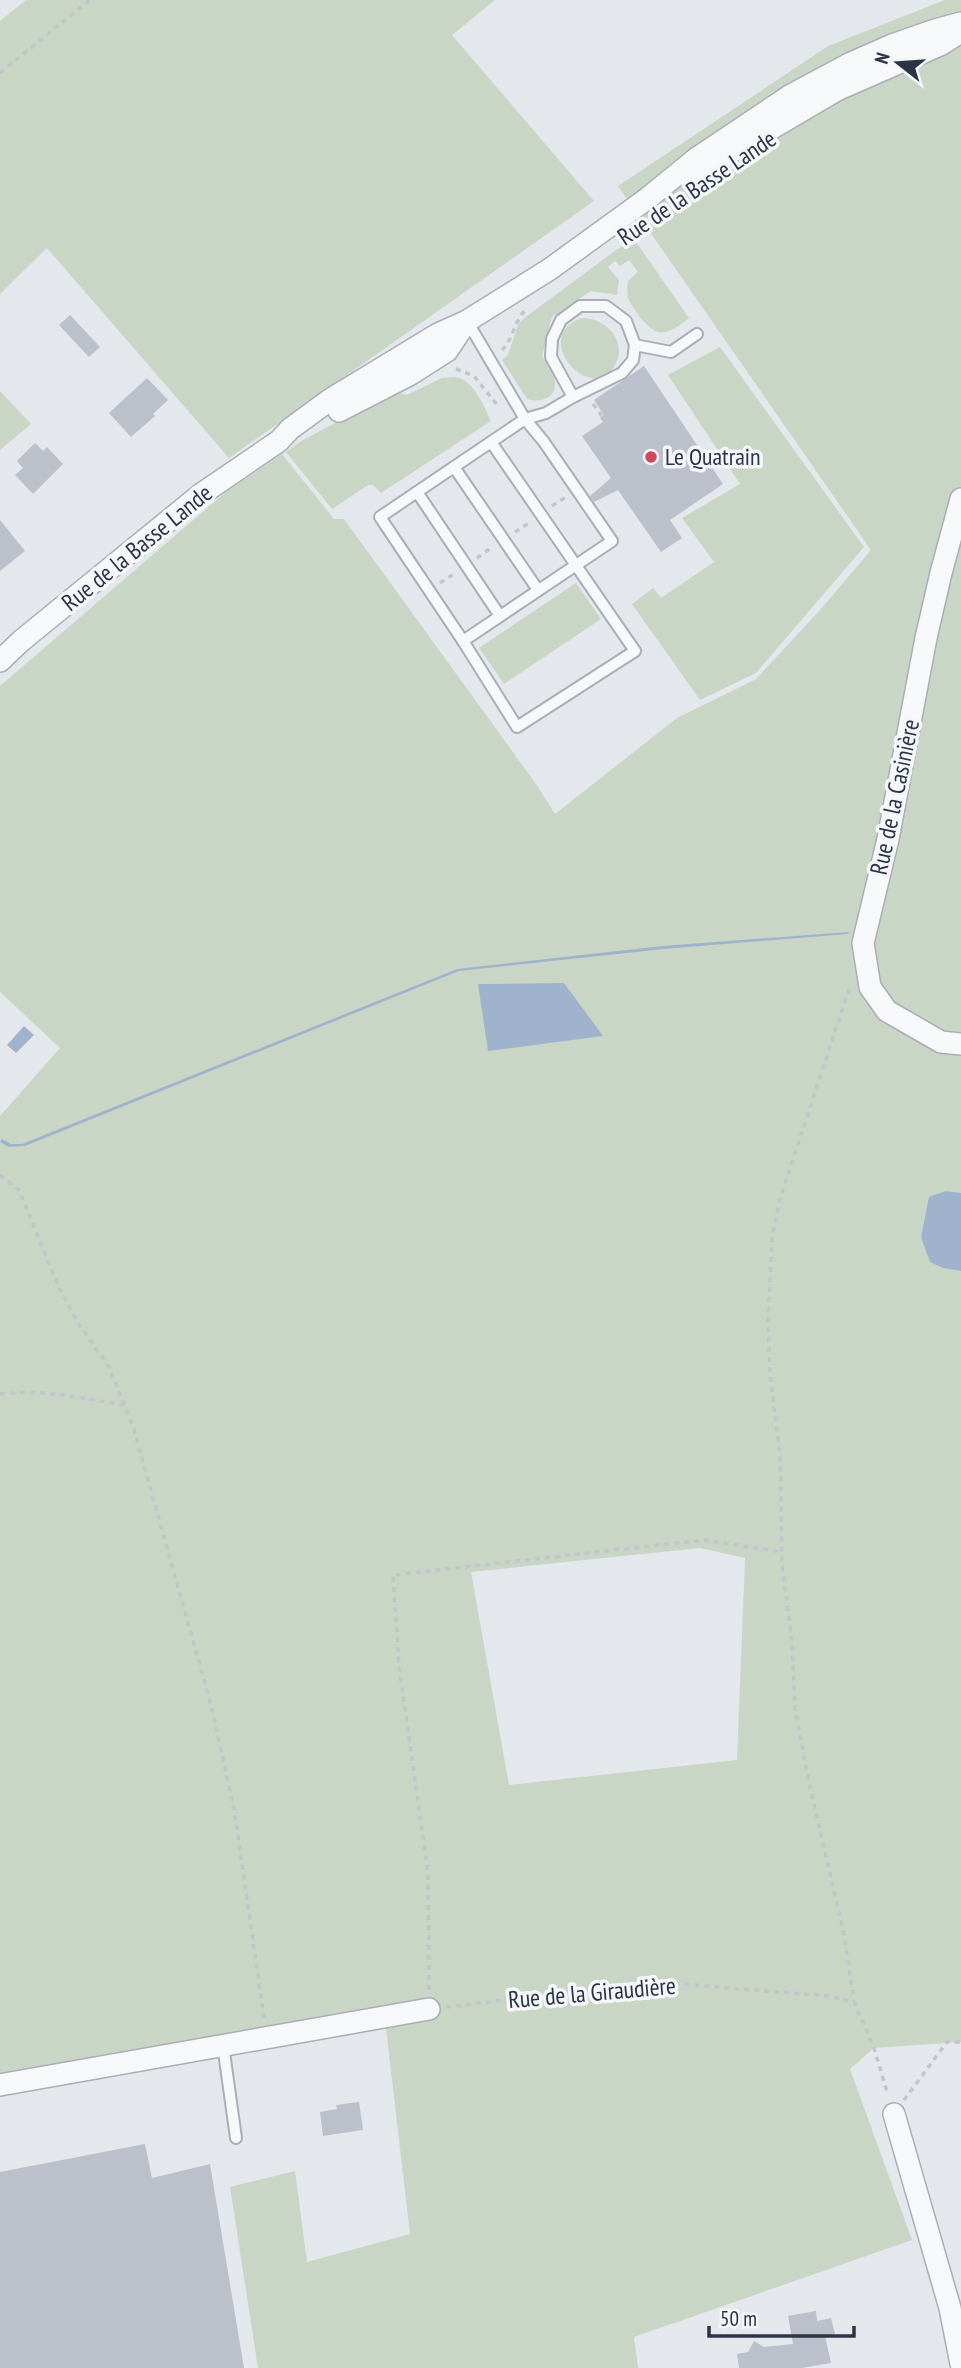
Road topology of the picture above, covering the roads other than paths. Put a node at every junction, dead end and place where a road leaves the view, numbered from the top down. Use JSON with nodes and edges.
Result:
{"nodes":[{"id":1,"x":961,"y":23,"type":"edge"},
{"id":2,"x":961,"y":32,"type":"edge"},
{"id":3,"x":657,"y":204,"type":"junction"},
{"id":4,"x":467,"y":321,"type":"junction"},
{"id":5,"x":697,"y":334,"type":"dead end"},
{"id":6,"x":635,"y":345,"type":"junction"},
{"id":7,"x":573,"y":397,"type":"junction"},
{"id":8,"x":525,"y":419,"type":"junction"},
{"id":9,"x":491,"y":442,"type":"junction"},
{"id":10,"x":454,"y":467,"type":"junction"},
{"id":11,"x":417,"y":492,"type":"junction"},
{"id":12,"x":961,"y":499,"type":"edge"},
{"id":13,"x":575,"y":566,"type":"junction"},
{"id":14,"x":538,"y":590,"type":"junction"},
{"id":15,"x":500,"y":616,"type":"junction"},
{"id":16,"x":463,"y":641,"type":"junction"},
{"id":17,"x":0,"y":661,"type":"edge"},
{"id":18,"x":961,"y":1044,"type":"edge"},
{"id":19,"x":429,"y":2009,"type":"road end"},
{"id":20,"x":223,"y":2045,"type":"junction"},
{"id":21,"x":0,"y":2085,"type":"edge"},
{"id":22,"x":897,"y":2109,"type":"road end"},
{"id":23,"x":236,"y":2138,"type":"dead end"},
{"id":24,"x":961,"y":2364,"type":"edge"}],
"edges":[{"from":1,"to":3,"type":"street","name":"Rue de la Basse Lande"},
{"from":2,"to":3,"type":"street","name":"Rue de la Basse Lande"},
{"from":3,"to":4,"type":"street","name":"Rue de la Basse Lande"},
{"from":4,"to":8,"type":"lane"},
{"from":4,"to":17,"type":"street","name":"Rue de la Basse Lande"},
{"from":5,"to":6,"type":"lane"},
{"from":6,"to":7,"type":"lane"},
{"from":6,"to":7,"type":"lane"},
{"from":7,"to":8,"type":"lane"},
{"from":8,"to":9,"type":"lane"},
{"from":8,"to":13,"type":"lane"},
{"from":9,"to":10,"type":"lane"},
{"from":9,"to":13,"type":"lane"},
{"from":10,"to":11,"type":"lane"},
{"from":10,"to":14,"type":"lane"},
{"from":11,"to":15,"type":"lane"},
{"from":11,"to":16,"type":"lane"},
{"from":12,"to":18,"type":"street","name":"Rue de la Casinière"},
{"from":13,"to":14,"type":"lane"},
{"from":13,"to":16,"type":"lane"},
{"from":14,"to":15,"type":"lane"},
{"from":15,"to":16,"type":"lane"},
{"from":19,"to":20,"type":"street"},
{"from":20,"to":21,"type":"street"},
{"from":20,"to":23,"type":"lane"},
{"from":22,"to":24,"type":"street"}]}
